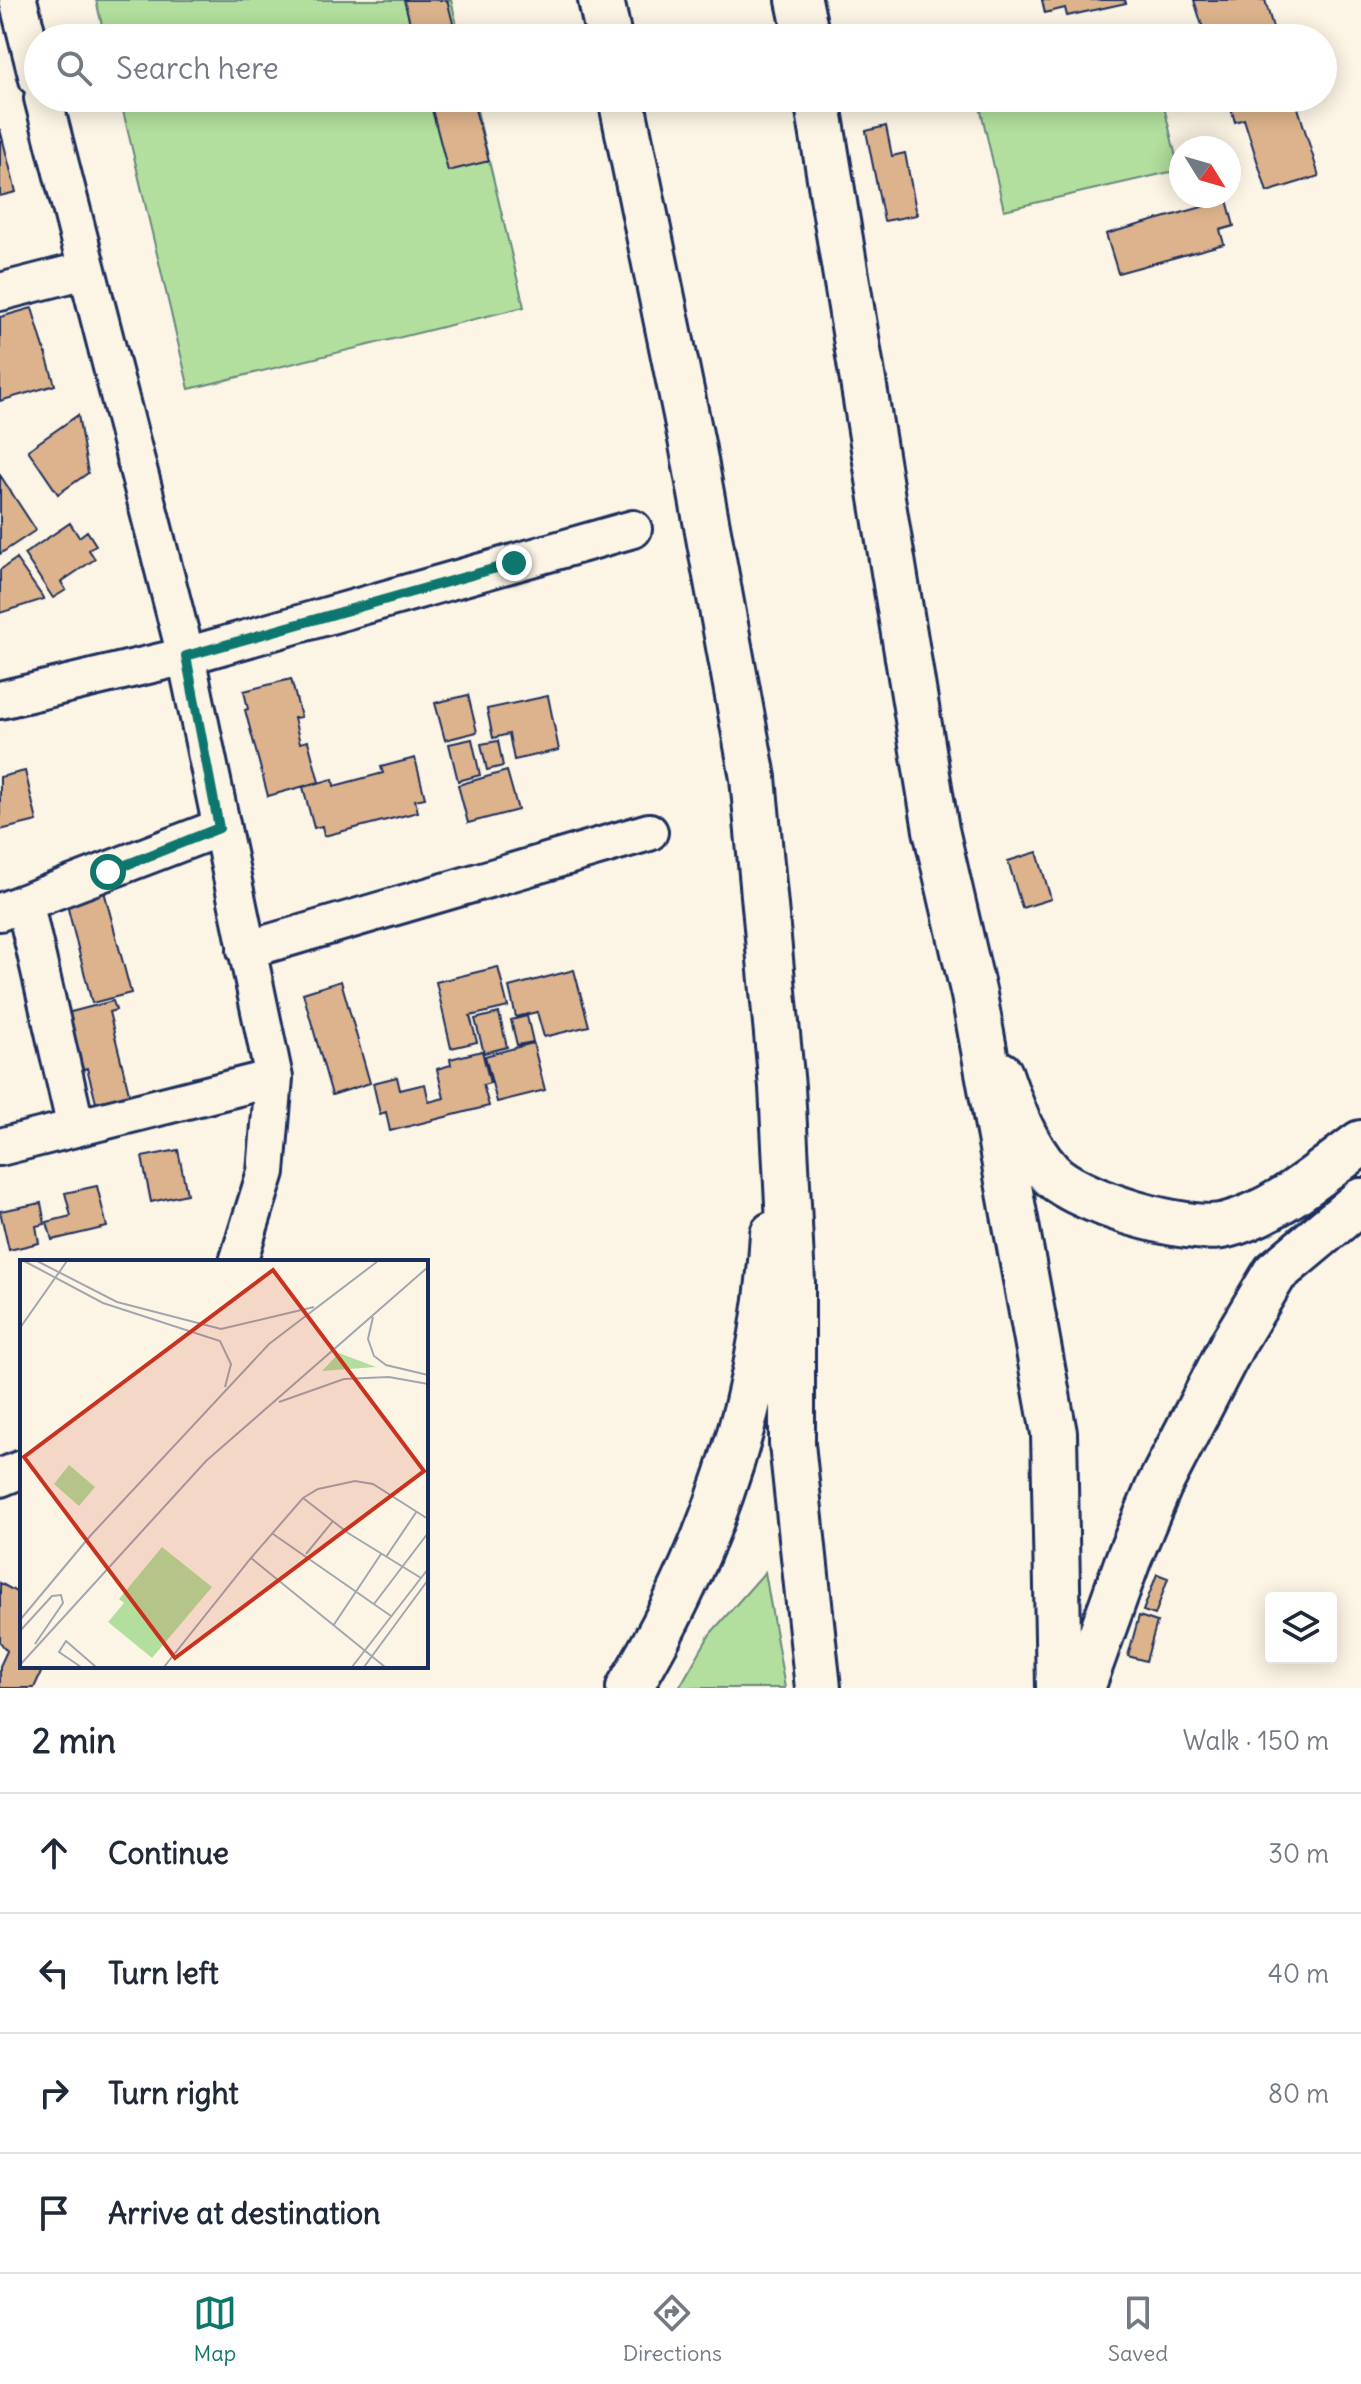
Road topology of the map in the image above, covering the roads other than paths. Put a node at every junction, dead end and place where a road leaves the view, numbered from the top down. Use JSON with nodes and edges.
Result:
{"nodes":[{"id":1,"x":18,"y":0,"type":"edge"},
{"id":2,"x":601,"y":0,"type":"edge"},
{"id":3,"x":799,"y":0,"type":"edge"},
{"id":4,"x":24,"y":24,"type":"edge"},
{"id":5,"x":606,"y":24,"type":"edge"},
{"id":6,"x":804,"y":24,"type":"edge"},
{"id":7,"x":46,"y":112,"type":"edge"},
{"id":8,"x":624,"y":112,"type":"edge"},
{"id":9,"x":819,"y":112,"type":"edge"},
{"id":10,"x":86,"y":270,"type":"junction"},
{"id":11,"x":0,"y":292,"type":"edge"},
{"id":12,"x":633,"y":529,"type":"dead end"},
{"id":13,"x":186,"y":656,"type":"junction"},
{"id":14,"x":0,"y":700,"type":"edge"},
{"id":15,"x":219,"y":828,"type":"junction"},
{"id":16,"x":649,"y":832,"type":"dead end"},
{"id":17,"x":12,"y":908,"type":"edge"},
{"id":18,"x":246,"y":950,"type":"junction"},
{"id":19,"x":974,"y":995,"type":"junction"},
{"id":20,"x":274,"y":1078,"type":"junction"},
{"id":21,"x":782,"y":1087,"type":"junction"},
{"id":22,"x":76,"y":1128,"type":"junction"},
{"id":23,"x":1361,"y":1143,"type":"edge"},
{"id":24,"x":0,"y":1147,"type":"edge"},
{"id":25,"x":1361,"y":1201,"type":"edge"},
{"id":26,"x":239,"y":1260,"type":"edge"},
{"id":27,"x":20,"y":1470,"type":"edge"},
{"id":28,"x":0,"y":1478,"type":"edge"},
{"id":29,"x":629,"y":1688,"type":"edge"},
{"id":30,"x":818,"y":1688,"type":"edge"},
{"id":31,"x":1059,"y":1688,"type":"edge"},
{"id":32,"x":1082,"y":1688,"type":"edge"}],
"edges":[{"from":1,"to":4,"type":"street"},
{"from":2,"to":5,"type":"main road"},
{"from":3,"to":6,"type":"main road"},
{"from":7,"to":10,"type":"street"},
{"from":8,"to":21,"type":"main road"},
{"from":9,"to":19,"type":"main road"},
{"from":10,"to":11,"type":"street"},
{"from":10,"to":13,"type":"street"},
{"from":12,"to":13,"type":"street"},
{"from":13,"to":14,"type":"street"},
{"from":13,"to":15,"type":"street"},
{"from":15,"to":17,"type":"street"},
{"from":15,"to":18,"type":"street"},
{"from":16,"to":18,"type":"street"},
{"from":17,"to":22,"type":"street"},
{"from":18,"to":20,"type":"street"},
{"from":19,"to":23,"type":"main road"},
{"from":19,"to":31,"type":"main road"},
{"from":20,"to":22,"type":"street"},
{"from":20,"to":26,"type":"street"},
{"from":21,"to":29,"type":"main road"},
{"from":21,"to":30,"type":"main road"},
{"from":22,"to":24,"type":"street"},
{"from":25,"to":32,"type":"main road"},
{"from":27,"to":28,"type":"street"}]}
